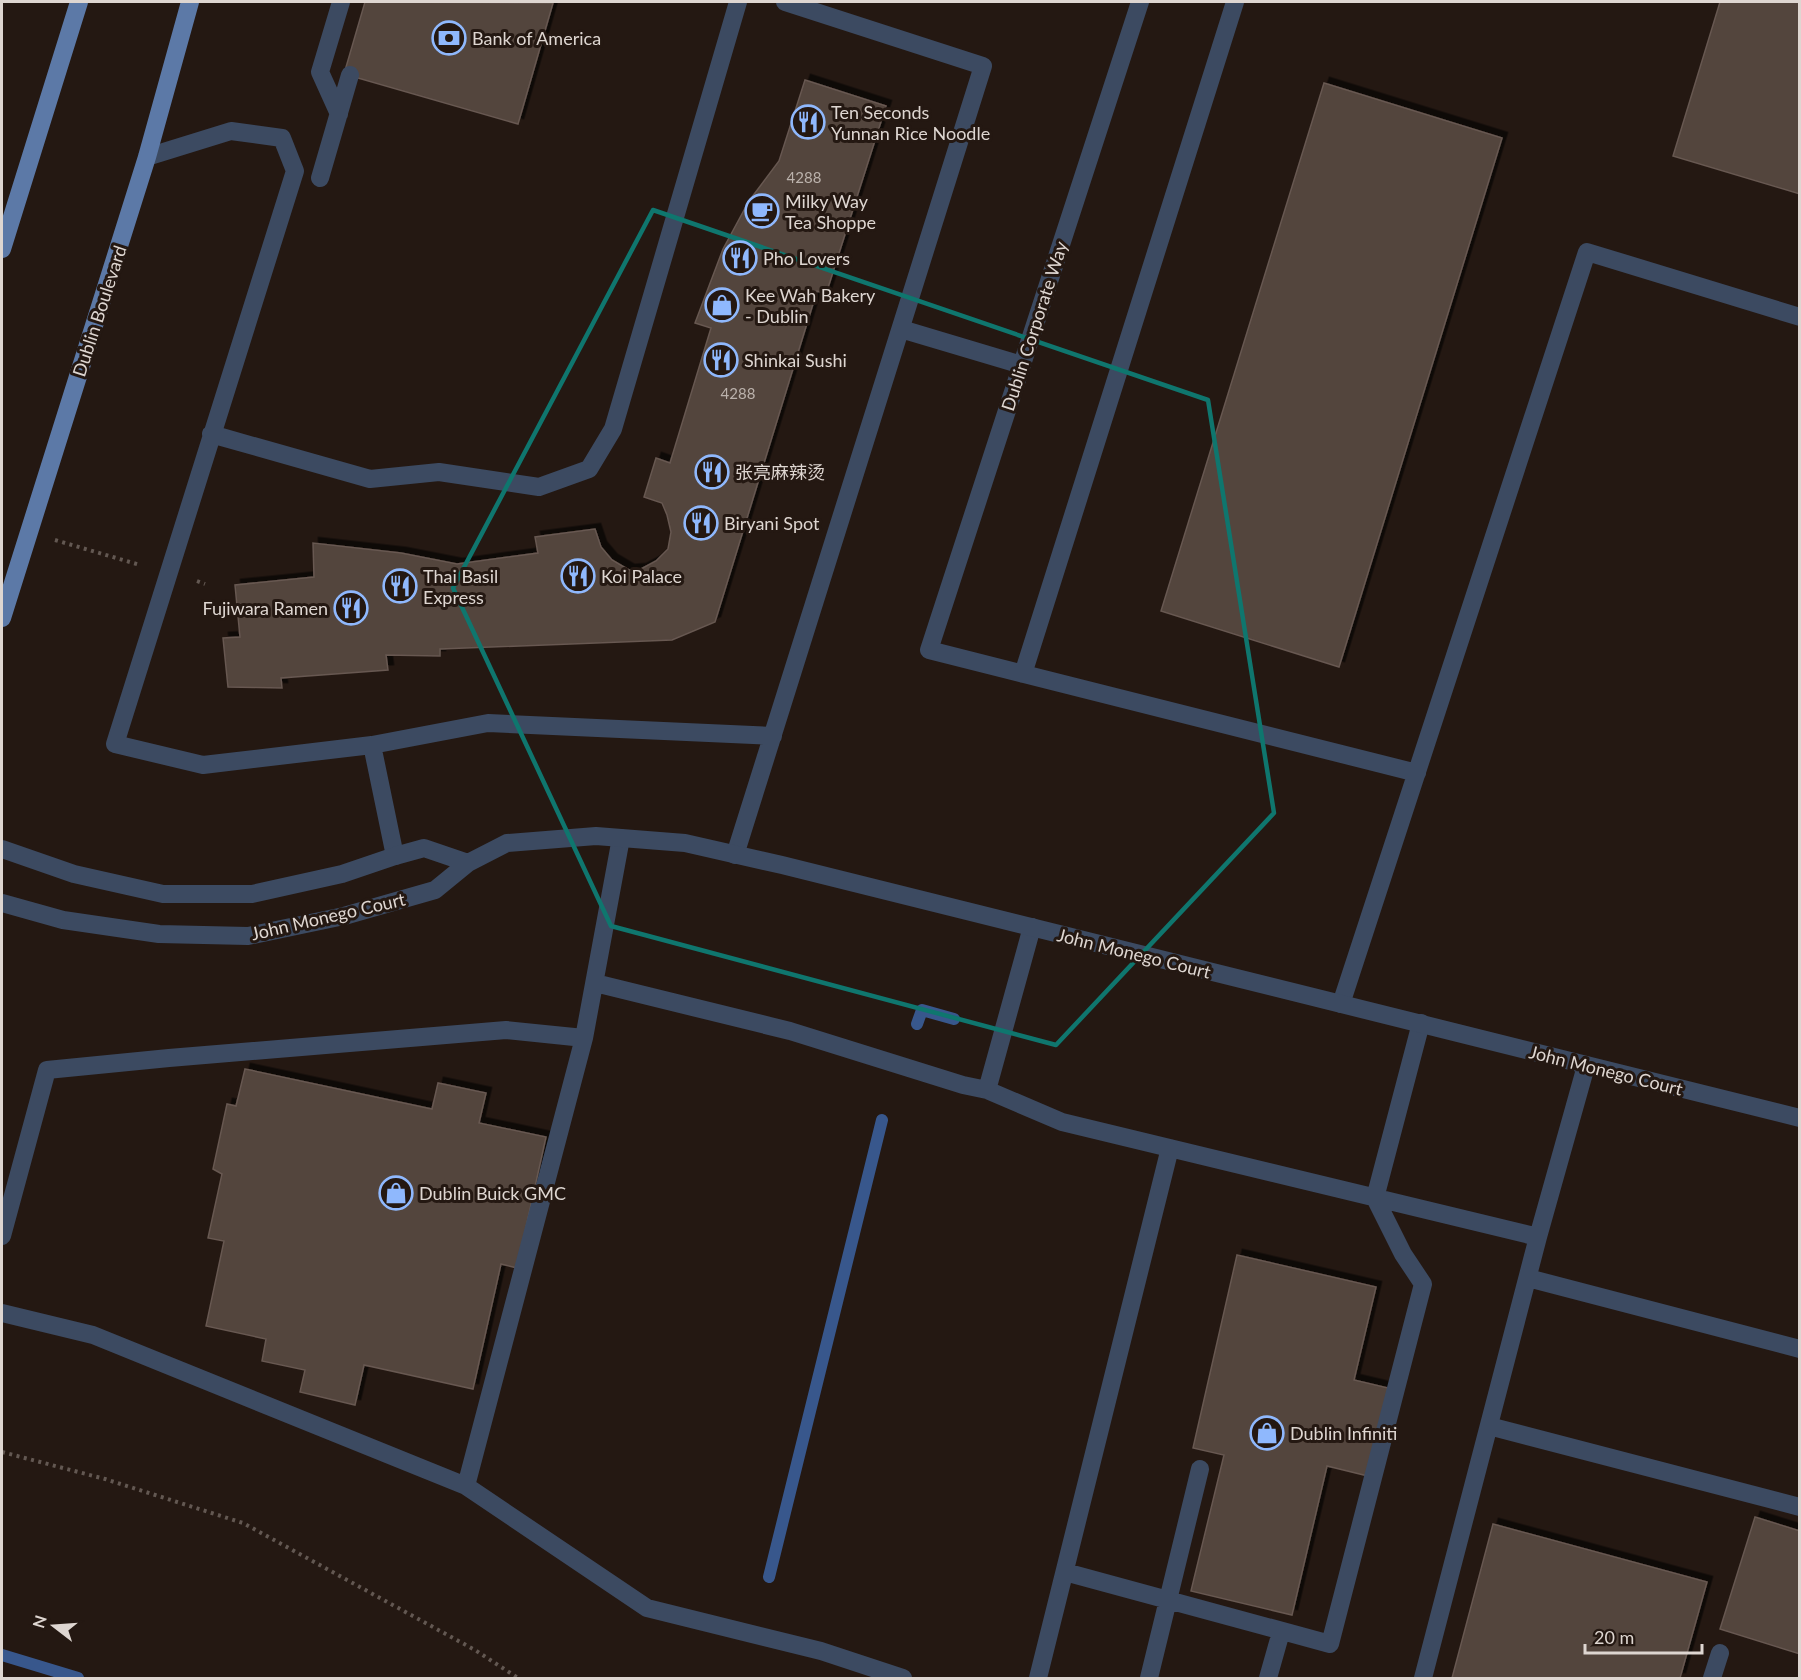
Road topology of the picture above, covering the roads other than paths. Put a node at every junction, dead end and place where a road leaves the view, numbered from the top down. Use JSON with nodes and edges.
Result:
{"nodes":[{"id":1,"x":79,"y":2,"type":"edge"},
{"id":2,"x":190,"y":2,"type":"edge"},
{"id":3,"x":341,"y":2,"type":"edge"},
{"id":4,"x":738,"y":2,"type":"edge"},
{"id":5,"x":785,"y":2,"type":"edge"},
{"id":6,"x":1140,"y":2,"type":"edge"},
{"id":7,"x":1235,"y":2,"type":"edge"},
{"id":8,"x":350,"y":75,"type":"dead end"},
{"id":9,"x":339,"y":114,"type":"junction"},
{"id":10,"x":147,"y":157,"type":"junction"},
{"id":11,"x":320,"y":178,"type":"dead end"},
{"id":12,"x":2,"y":249,"type":"edge"},
{"id":13,"x":1800,"y":317,"type":"edge"},
{"id":14,"x":901,"y":329,"type":"junction"},
{"id":15,"x":1022,"y":365,"type":"junction"},
{"id":16,"x":211,"y":434,"type":"junction"},
{"id":17,"x":2,"y":618,"type":"edge"},
{"id":18,"x":1023,"y":674,"type":"junction"},
{"id":19,"x":773,"y":736,"type":"junction"},
{"id":20,"x":372,"y":745,"type":"junction"},
{"id":21,"x":1416,"y":773,"type":"junction"},
{"id":22,"x":621,"y":838,"type":"junction"},
{"id":23,"x":2,"y":849,"type":"edge"},
{"id":24,"x":735,"y":855,"type":"junction"},
{"id":25,"x":395,"y":856,"type":"junction"},
{"id":26,"x":468,"y":863,"type":"junction"},
{"id":27,"x":2,"y":903,"type":"edge"},
{"id":28,"x":1032,"y":927,"type":"junction"},
{"id":29,"x":595,"y":983,"type":"junction"},
{"id":30,"x":1341,"y":1004,"type":"junction"},
{"id":31,"x":1420,"y":1023,"type":"junction"},
{"id":32,"x":584,"y":1038,"type":"junction"},
{"id":33,"x":1586,"y":1066,"type":"junction"},
{"id":34,"x":987,"y":1090,"type":"junction"},
{"id":35,"x":1800,"y":1118,"type":"edge"},
{"id":36,"x":1170,"y":1148,"type":"junction"},
{"id":37,"x":1375,"y":1198,"type":"junction"},
{"id":38,"x":2,"y":1236,"type":"edge"},
{"id":39,"x":1539,"y":1238,"type":"junction"},
{"id":40,"x":1528,"y":1278,"type":"junction"},
{"id":41,"x":2,"y":1313,"type":"edge"},
{"id":42,"x":1800,"y":1349,"type":"edge"},
{"id":43,"x":1489,"y":1426,"type":"junction"},
{"id":44,"x":1200,"y":1469,"type":"dead end"},
{"id":45,"x":466,"y":1486,"type":"junction"},
{"id":46,"x":1800,"y":1507,"type":"edge"},
{"id":47,"x":1065,"y":1572,"type":"junction"},
{"id":48,"x":1168,"y":1600,"type":"junction"},
{"id":49,"x":1281,"y":1632,"type":"junction"},
{"id":50,"x":1720,"y":1653,"type":"dead end"},
{"id":51,"x":903,"y":1678,"type":"edge"},
{"id":52,"x":1038,"y":1678,"type":"edge"},
{"id":53,"x":1149,"y":1678,"type":"edge"},
{"id":54,"x":1269,"y":1678,"type":"edge"},
{"id":55,"x":1423,"y":1678,"type":"edge"},
{"id":56,"x":1712,"y":1678,"type":"edge"}],
"edges":[{"from":1,"to":12,"type":"main road"},
{"from":2,"to":10,"type":"main road","name":"Dublin Boulevard"},
{"from":3,"to":9,"type":"street"},
{"from":4,"to":16,"type":"street"},
{"from":5,"to":14,"type":"street"},
{"from":6,"to":15,"type":"street","name":"Dublin Corporate Way"},
{"from":7,"to":18,"type":"street"},
{"from":8,"to":9,"type":"street"},
{"from":9,"to":11,"type":"street"},
{"from":10,"to":16,"type":"street"},
{"from":10,"to":17,"type":"main road","name":"Dublin Boulevard"},
{"from":13,"to":21,"type":"street"},
{"from":14,"to":15,"type":"street"},
{"from":14,"to":19,"type":"street"},
{"from":15,"to":18,"type":"street","name":"Dublin Corporate Way"},
{"from":16,"to":20,"type":"street"},
{"from":18,"to":21,"type":"street"},
{"from":19,"to":20,"type":"street"},
{"from":19,"to":24,"type":"street"},
{"from":20,"to":25,"type":"street"},
{"from":21,"to":30,"type":"street"},
{"from":22,"to":24,"type":"street","name":"John Monego Court"},
{"from":22,"to":26,"type":"street","name":"John Monego Court"},
{"from":22,"to":29,"type":"street"},
{"from":23,"to":25,"type":"street","name":"John Monego Court"},
{"from":24,"to":28,"type":"street","name":"John Monego Court"},
{"from":25,"to":26,"type":"street","name":"John Monego Court"},
{"from":26,"to":27,"type":"street","name":"John Monego Court"},
{"from":28,"to":30,"type":"street","name":"John Monego Court"},
{"from":28,"to":34,"type":"street"},
{"from":29,"to":32,"type":"street"},
{"from":29,"to":34,"type":"street"},
{"from":30,"to":31,"type":"street","name":"John Monego Court"},
{"from":31,"to":33,"type":"street","name":"John Monego Court"},
{"from":31,"to":37,"type":"street"},
{"from":32,"to":38,"type":"street"},
{"from":32,"to":45,"type":"street"},
{"from":33,"to":35,"type":"street","name":"John Monego Court"},
{"from":33,"to":39,"type":"street"},
{"from":34,"to":36,"type":"street"},
{"from":36,"to":37,"type":"street"},
{"from":36,"to":47,"type":"street"},
{"from":37,"to":39,"type":"street"},
{"from":37,"to":49,"type":"street"},
{"from":39,"to":40,"type":"street"},
{"from":40,"to":42,"type":"street"},
{"from":40,"to":43,"type":"street"},
{"from":41,"to":45,"type":"street"},
{"from":43,"to":46,"type":"street"},
{"from":43,"to":55,"type":"street"},
{"from":44,"to":48,"type":"street"},
{"from":45,"to":51,"type":"street"},
{"from":47,"to":48,"type":"street"},
{"from":47,"to":52,"type":"street"},
{"from":48,"to":49,"type":"street"},
{"from":48,"to":53,"type":"street"},
{"from":49,"to":54,"type":"street"},
{"from":50,"to":56,"type":"street"}]}
